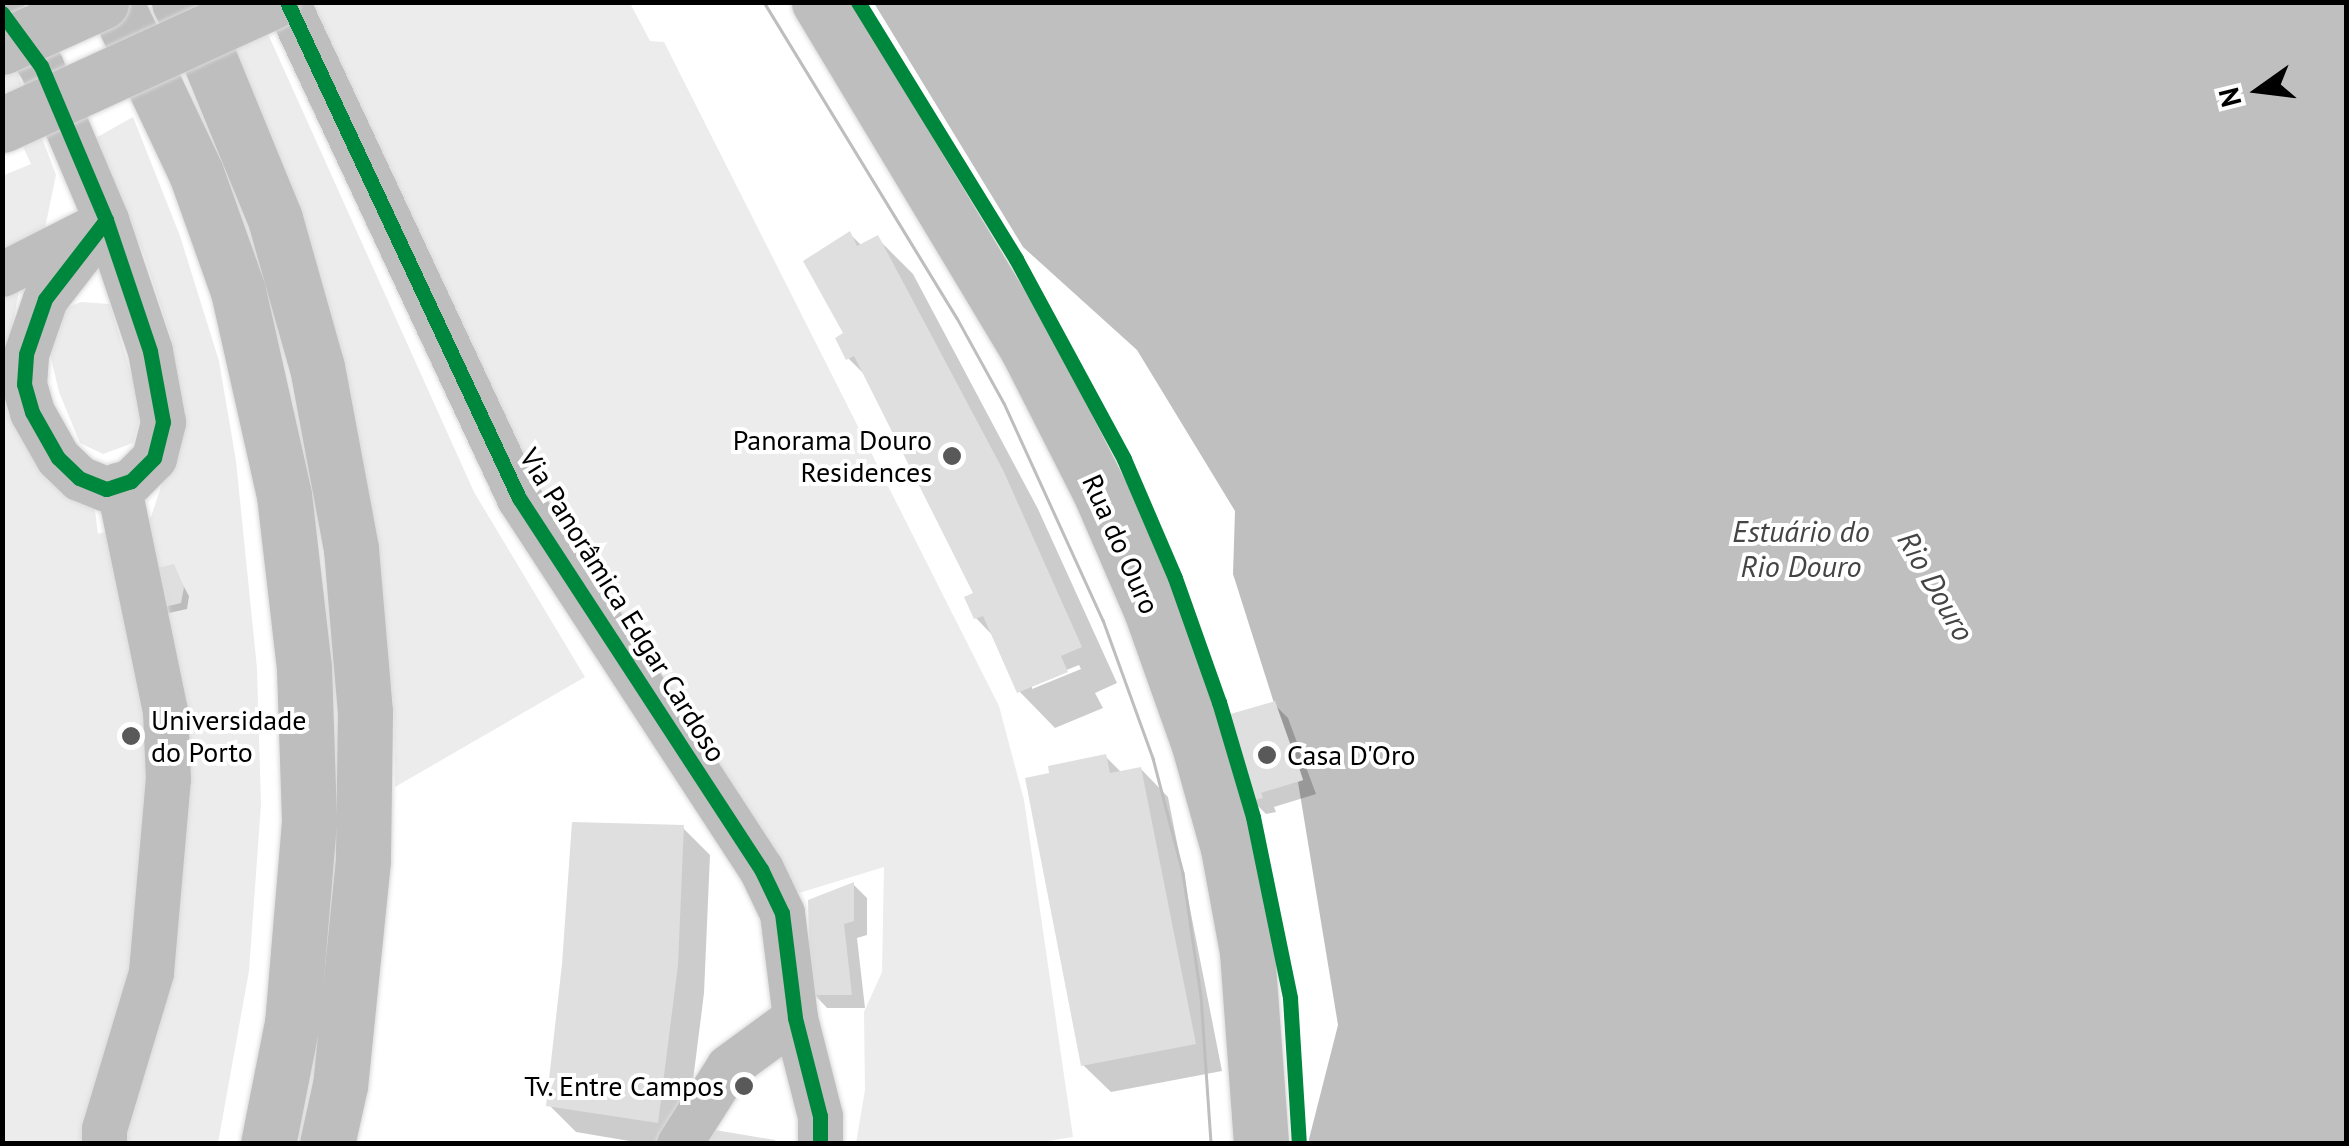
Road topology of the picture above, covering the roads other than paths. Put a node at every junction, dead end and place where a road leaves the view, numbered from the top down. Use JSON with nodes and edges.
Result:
{"nodes":[{"id":1,"x":101,"y":2,"type":"edge"},
{"id":2,"x":115,"y":2,"type":"edge"},
{"id":3,"x":179,"y":2,"type":"edge"},
{"id":4,"x":271,"y":2,"type":"edge"},
{"id":5,"x":287,"y":2,"type":"edge"},
{"id":6,"x":818,"y":2,"type":"edge"},
{"id":7,"x":2,"y":12,"type":"edge"},
{"id":8,"x":2,"y":47,"type":"edge"},
{"id":9,"x":2,"y":125,"type":"edge"},
{"id":10,"x":106,"y":220,"type":"junction"},
{"id":11,"x":2,"y":274,"type":"edge"},
{"id":12,"x":118,"y":485,"type":"junction"},
{"id":13,"x":795,"y":1018,"type":"junction"},
{"id":14,"x":104,"y":1144,"type":"edge"},
{"id":15,"x":268,"y":1144,"type":"edge"},
{"id":16,"x":327,"y":1144,"type":"edge"},
{"id":17,"x":679,"y":1144,"type":"edge"},
{"id":18,"x":820,"y":1144,"type":"edge"},
{"id":19,"x":1262,"y":1144,"type":"edge"}],
"edges":[{"from":1,"to":8,"type":"main road","bridge":true},
{"from":2,"to":15,"type":"main road"},
{"from":3,"to":16,"type":"main road"},
{"from":4,"to":9,"type":"main road","bridge":true},
{"from":5,"to":13,"type":"street","name":"Via Panorâmica Edgar Cardoso"},
{"from":6,"to":19,"type":"main road","name":"Rua do Ouro"},
{"from":7,"to":10,"type":"street"},
{"from":10,"to":11,"type":"street"},
{"from":10,"to":12,"type":"street"},
{"from":10,"to":12,"type":"street"},
{"from":12,"to":14,"type":"street"},
{"from":13,"to":17,"type":"street"},
{"from":13,"to":18,"type":"street","name":"Via Panorâmica Edgar Cardoso"}]}
